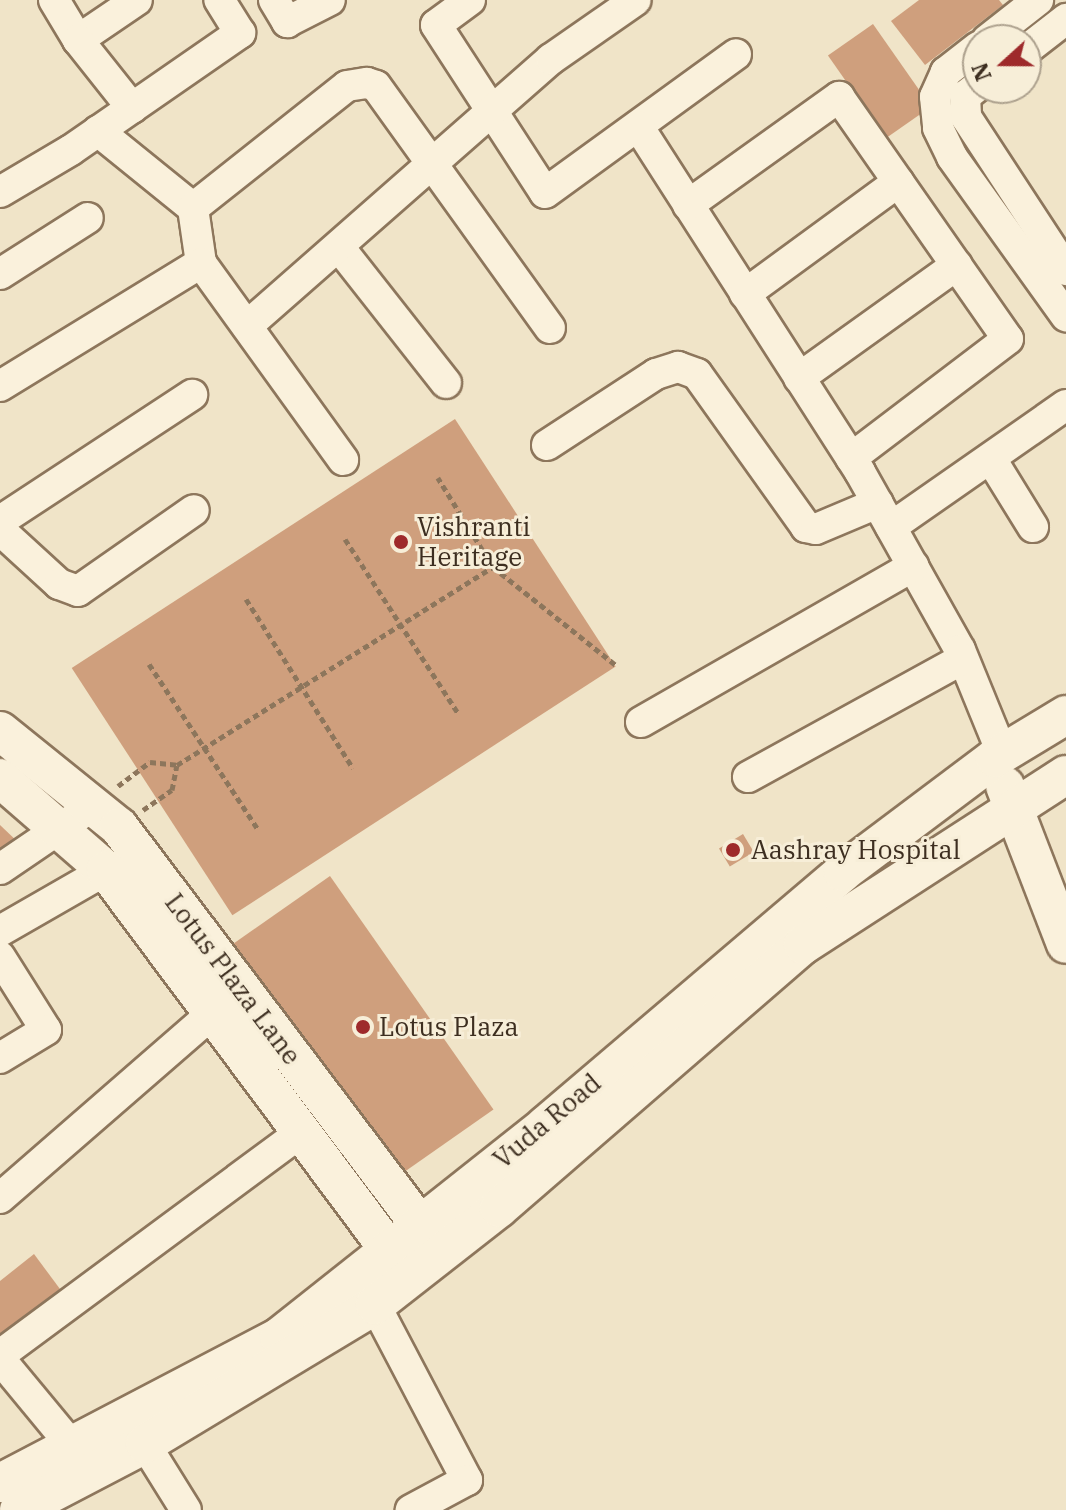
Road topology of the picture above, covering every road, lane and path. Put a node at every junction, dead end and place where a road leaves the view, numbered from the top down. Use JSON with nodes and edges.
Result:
{"nodes":[{"id":1,"x":54,"y":0,"type":"edge"},
{"id":2,"x":137,"y":0,"type":"edge"},
{"id":3,"x":219,"y":0,"type":"edge"},
{"id":4,"x":274,"y":0,"type":"edge"},
{"id":5,"x":330,"y":0,"type":"edge"},
{"id":6,"x":470,"y":0,"type":"edge"},
{"id":7,"x":636,"y":0,"type":"edge"},
{"id":8,"x":1038,"y":0,"type":"edge"},
{"id":9,"x":1066,"y":19,"type":"edge"},
{"id":10,"x":1007,"y":24,"type":"edge"},
{"id":11,"x":1042,"y":38,"type":"edge"},
{"id":12,"x":78,"y":40,"type":"junction"},
{"id":13,"x":736,"y":54,"type":"dead end"},
{"id":14,"x":962,"y":60,"type":"edge"},
{"id":15,"x":965,"y":104,"type":"edge"},
{"id":16,"x":132,"y":108,"type":"junction"},
{"id":17,"x":494,"y":114,"type":"junction"},
{"id":18,"x":638,"y":126,"type":"junction"},
{"id":19,"x":98,"y":131,"type":"junction"},
{"id":20,"x":431,"y":169,"type":"junction"},
{"id":21,"x":898,"y":182,"type":"junction"},
{"id":22,"x":0,"y":192,"type":"edge"},
{"id":23,"x":688,"y":205,"type":"junction"},
{"id":24,"x":193,"y":208,"type":"junction"},
{"id":25,"x":1009,"y":213,"type":"junction"},
{"id":26,"x":88,"y":218,"type":"dead end"},
{"id":27,"x":339,"y":247,"type":"junction"},
{"id":28,"x":201,"y":263,"type":"junction"},
{"id":29,"x":957,"y":265,"type":"junction"},
{"id":30,"x":1066,"y":270,"type":"edge"},
{"id":31,"x":0,"y":274,"type":"edge"},
{"id":32,"x":745,"y":294,"type":"junction"},
{"id":33,"x":1066,"y":316,"type":"edge"},
{"id":34,"x":247,"y":326,"type":"junction"},
{"id":35,"x":550,"y":328,"type":"dead end"},
{"id":36,"x":799,"y":378,"type":"junction"},
{"id":37,"x":446,"y":383,"type":"dead end"},
{"id":38,"x":0,"y":386,"type":"edge"},
{"id":39,"x":192,"y":395,"type":"dead end"},
{"id":40,"x":1066,"y":405,"type":"edge"},
{"id":41,"x":547,"y":445,"type":"dead end"},
{"id":42,"x":851,"y":458,"type":"junction"},
{"id":43,"x":991,"y":459,"type":"junction"},
{"id":44,"x":343,"y":460,"type":"dead end"},
{"id":45,"x":438,"y":478,"type":"dead end"},
{"id":46,"x":194,"y":510,"type":"dead end"},
{"id":47,"x":884,"y":515,"type":"junction"},
{"id":48,"x":0,"y":521,"type":"edge"},
{"id":49,"x":1033,"y":527,"type":"dead end"},
{"id":50,"x":0,"y":530,"type":"edge"},
{"id":51,"x":345,"y":539,"type":"dead end"},
{"id":52,"x":913,"y":566,"type":"junction"},
{"id":53,"x":493,"y":567,"type":"junction"},
{"id":54,"x":246,"y":599,"type":"dead end"},
{"id":55,"x":401,"y":624,"type":"junction"},
{"id":56,"x":963,"y":659,"type":"junction"},
{"id":57,"x":149,"y":664,"type":"dead end"},
{"id":58,"x":617,"y":666,"type":"dead end"},
{"id":59,"x":302,"y":686,"type":"junction"},
{"id":60,"x":458,"y":713,"type":"dead end"},
{"id":61,"x":1066,"y":715,"type":"edge"},
{"id":62,"x":641,"y":722,"type":"dead end"},
{"id":63,"x":0,"y":731,"type":"edge"},
{"id":64,"x":203,"y":749,"type":"junction"},
{"id":65,"x":1002,"y":753,"type":"junction"},
{"id":66,"x":177,"y":765,"type":"junction"},
{"id":67,"x":353,"y":768,"type":"dead end"},
{"id":68,"x":1066,"y":775,"type":"edge"},
{"id":69,"x":748,"y":777,"type":"dead end"},
{"id":70,"x":0,"y":778,"type":"edge"},
{"id":71,"x":106,"y":816,"type":"junction"},
{"id":72,"x":1032,"y":824,"type":"junction"},
{"id":73,"x":258,"y":829,"type":"dead end"},
{"id":74,"x":86,"y":849,"type":"junction"},
{"id":75,"x":0,"y":869,"type":"edge"},
{"id":76,"x":1066,"y":877,"type":"edge"},
{"id":77,"x":0,"y":931,"type":"edge"},
{"id":78,"x":1066,"y":944,"type":"edge"},
{"id":79,"x":0,"y":957,"type":"edge"},
{"id":80,"x":212,"y":1014,"type":"junction"},
{"id":81,"x":0,"y":1058,"type":"edge"},
{"id":82,"x":301,"y":1132,"type":"junction"},
{"id":83,"x":0,"y":1198,"type":"edge"},
{"id":84,"x":429,"y":1239,"type":"junction"},
{"id":85,"x":398,"y":1264,"type":"junction"},
{"id":86,"x":364,"y":1293,"type":"junction"},
{"id":87,"x":0,"y":1357,"type":"edge"},
{"id":88,"x":137,"y":1430,"type":"junction"},
{"id":89,"x":72,"y":1446,"type":"junction"},
{"id":90,"x":0,"y":1483,"type":"edge"},
{"id":91,"x":179,"y":1498,"type":"edge"},
{"id":92,"x":19,"y":1510,"type":"edge"},
{"id":93,"x":411,"y":1510,"type":"edge"}],
"edges":[{"from":1,"to":12,"type":"street"},
{"from":2,"to":12,"type":"street"},
{"from":3,"to":16,"type":"street"},
{"from":4,"to":5,"type":"street"},
{"from":6,"to":17,"type":"street"},
{"from":7,"to":17,"type":"street"},
{"from":8,"to":10,"type":"street"},
{"from":9,"to":11,"type":"street"},
{"from":12,"to":16,"type":"street"},
{"from":13,"to":18,"type":"street"},
{"from":14,"to":25,"type":"street"},
{"from":15,"to":25,"type":"street"},
{"from":16,"to":19,"type":"street"},
{"from":17,"to":18,"type":"street"},
{"from":17,"to":20,"type":"street"},
{"from":18,"to":23,"type":"street"},
{"from":19,"to":22,"type":"street"},
{"from":19,"to":24,"type":"street"},
{"from":20,"to":24,"type":"street"},
{"from":20,"to":27,"type":"street"},
{"from":20,"to":35,"type":"street"},
{"from":21,"to":23,"type":"street"},
{"from":21,"to":29,"type":"street"},
{"from":21,"to":32,"type":"street"},
{"from":23,"to":32,"type":"street"},
{"from":24,"to":28,"type":"street"},
{"from":25,"to":30,"type":"street"},
{"from":25,"to":33,"type":"street"},
{"from":26,"to":31,"type":"street"},
{"from":27,"to":34,"type":"street"},
{"from":27,"to":37,"type":"street"},
{"from":28,"to":34,"type":"street"},
{"from":28,"to":38,"type":"street"},
{"from":29,"to":36,"type":"street"},
{"from":29,"to":42,"type":"street"},
{"from":32,"to":36,"type":"street"},
{"from":34,"to":44,"type":"street"},
{"from":36,"to":42,"type":"street"},
{"from":39,"to":48,"type":"street"},
{"from":40,"to":43,"type":"street"},
{"from":41,"to":47,"type":"street"},
{"from":42,"to":47,"type":"street"},
{"from":43,"to":47,"type":"street"},
{"from":43,"to":49,"type":"street"},
{"from":45,"to":53,"type":"path"},
{"from":46,"to":50,"type":"street"},
{"from":47,"to":52,"type":"street"},
{"from":51,"to":55,"type":"path"},
{"from":52,"to":56,"type":"street"},
{"from":52,"to":62,"type":"street"},
{"from":53,"to":55,"type":"path"},
{"from":53,"to":58,"type":"path"},
{"from":54,"to":59,"type":"path"},
{"from":55,"to":59,"type":"path"},
{"from":55,"to":60,"type":"path"},
{"from":56,"to":65,"type":"street"},
{"from":56,"to":69,"type":"street"},
{"from":57,"to":64,"type":"path"},
{"from":59,"to":64,"type":"path"},
{"from":59,"to":67,"type":"path"},
{"from":61,"to":65,"type":"street","name":"Vuda Road"},
{"from":63,"to":71,"type":"street","name":"Lotus Plaza Lane"},
{"from":64,"to":66,"type":"path"},
{"from":64,"to":73,"type":"path"},
{"from":65,"to":72,"type":"street"},
{"from":65,"to":84,"type":"street","name":"Vuda Road"},
{"from":66,"to":71,"type":"path"},
{"from":66,"to":71,"type":"path"},
{"from":68,"to":72,"type":"street","name":"Vuda Road"},
{"from":70,"to":74,"type":"street","name":"Lotus Plaza Lane"},
{"from":71,"to":74,"type":"street"},
{"from":71,"to":84,"type":"street","name":"Lotus Plaza Lane"},
{"from":72,"to":76,"type":"street"},
{"from":72,"to":78,"type":"street"},
{"from":72,"to":84,"type":"street","name":"Vuda Road"},
{"from":74,"to":75,"type":"street"},
{"from":74,"to":77,"type":"street"},
{"from":74,"to":80,"type":"street","name":"Lotus Plaza Lane"},
{"from":79,"to":81,"type":"street"},
{"from":80,"to":82,"type":"street","name":"Lotus Plaza Lane"},
{"from":80,"to":83,"type":"street"},
{"from":82,"to":85,"type":"street","name":"Lotus Plaza Lane"},
{"from":82,"to":87,"type":"street"},
{"from":84,"to":85,"type":"street","name":"Vuda Road"},
{"from":85,"to":86,"type":"street","name":"Vuda Road"},
{"from":86,"to":88,"type":"street","name":"Vuda Road"},
{"from":86,"to":93,"type":"street"},
{"from":87,"to":89,"type":"street"},
{"from":88,"to":89,"type":"street","name":"Vuda Road"},
{"from":88,"to":91,"type":"street"},
{"from":88,"to":92,"type":"street","name":"Vuda Road"},
{"from":89,"to":90,"type":"street","name":"Vuda Road"}]}
